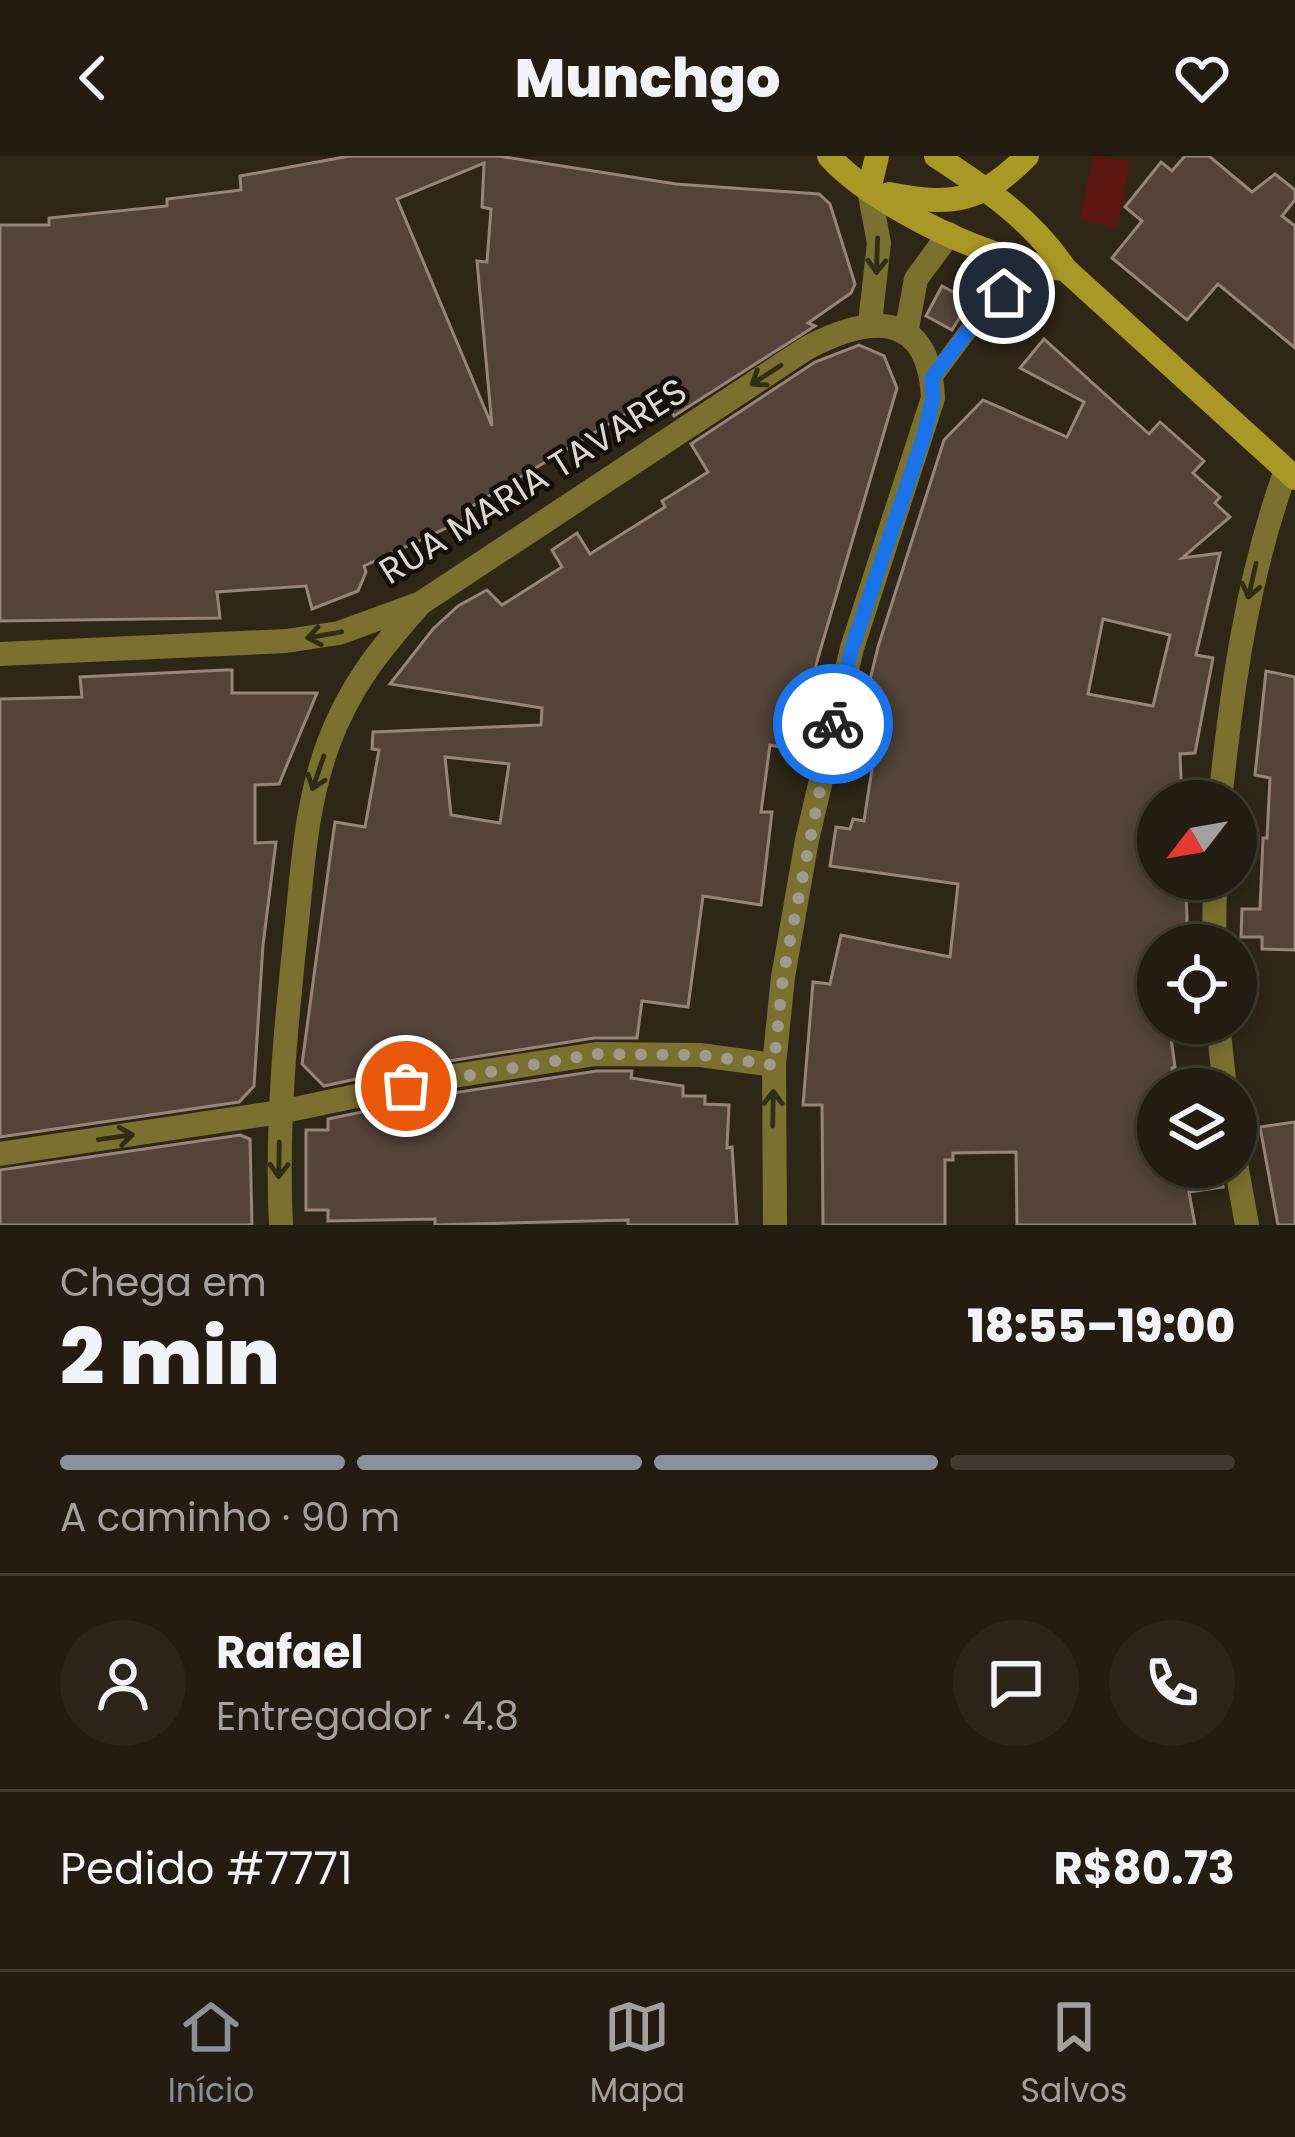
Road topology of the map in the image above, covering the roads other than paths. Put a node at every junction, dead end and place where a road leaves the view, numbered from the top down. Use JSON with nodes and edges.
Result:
{"nodes":[{"id":1,"x":829,"y":156,"type":"edge"},
{"id":2,"x":877,"y":156,"type":"edge"},
{"id":3,"x":936,"y":156,"type":"edge"},
{"id":4,"x":1027,"y":156,"type":"edge"},
{"id":5,"x":986,"y":189,"type":"junction"},
{"id":6,"x":869,"y":190,"type":"junction"},
{"id":7,"x":949,"y":235,"type":"junction"},
{"id":8,"x":1065,"y":269,"type":"junction"},
{"id":9,"x":1004,"y":293,"type":"dead end"},
{"id":10,"x":870,"y":323,"type":"junction"},
{"id":11,"x":906,"y":334,"type":"junction"},
{"id":12,"x":932,"y":378,"type":"junction"},
{"id":13,"x":1291,"y":474,"type":"edge"},
{"id":14,"x":421,"y":603,"type":"junction"},
{"id":15,"x":0,"y":654,"type":"edge"},
{"id":16,"x":1223,"y":780,"type":"edge"},
{"id":17,"x":774,"y":1065,"type":"junction"},
{"id":18,"x":280,"y":1112,"type":"junction"},
{"id":19,"x":0,"y":1154,"type":"edge"},
{"id":20,"x":1240,"y":1188,"type":"edge"},
{"id":21,"x":280,"y":1225,"type":"edge"},
{"id":22,"x":775,"y":1225,"type":"edge"},
{"id":23,"x":1247,"y":1225,"type":"edge"}],
"edges":[{"from":1,"to":6,"type":"main road"},
{"from":2,"to":6,"type":"main road"},
{"from":3,"to":5,"type":"main road"},
{"from":4,"to":5,"type":"main road"},
{"from":5,"to":6,"type":"main road"},
{"from":5,"to":8,"type":"main road"},
{"from":6,"to":7,"type":"main road"},
{"from":6,"to":10,"type":"street","one_way":true},
{"from":7,"to":8,"type":"main road"},
{"from":7,"to":11,"type":"street"},
{"from":8,"to":13,"type":"main road"},
{"from":9,"to":12,"type":"lane"},
{"from":10,"to":11,"type":"street"},
{"from":10,"to":14,"type":"street","name":"RUA MARIA TAVARES","one_way":true},
{"from":11,"to":12,"type":"street"},
{"from":12,"to":17,"type":"street"},
{"from":13,"to":16,"type":"street","one_way":true},
{"from":14,"to":15,"type":"street","name":"RUA MARIA TAVARES","one_way":true},
{"from":14,"to":18,"type":"street","one_way":true},
{"from":17,"to":18,"type":"street"},
{"from":22,"to":17,"type":"street","one_way":true},
{"from":19,"to":18,"type":"street","one_way":true},
{"from":18,"to":21,"type":"street","one_way":true},
{"from":20,"to":23,"type":"street"}]}
